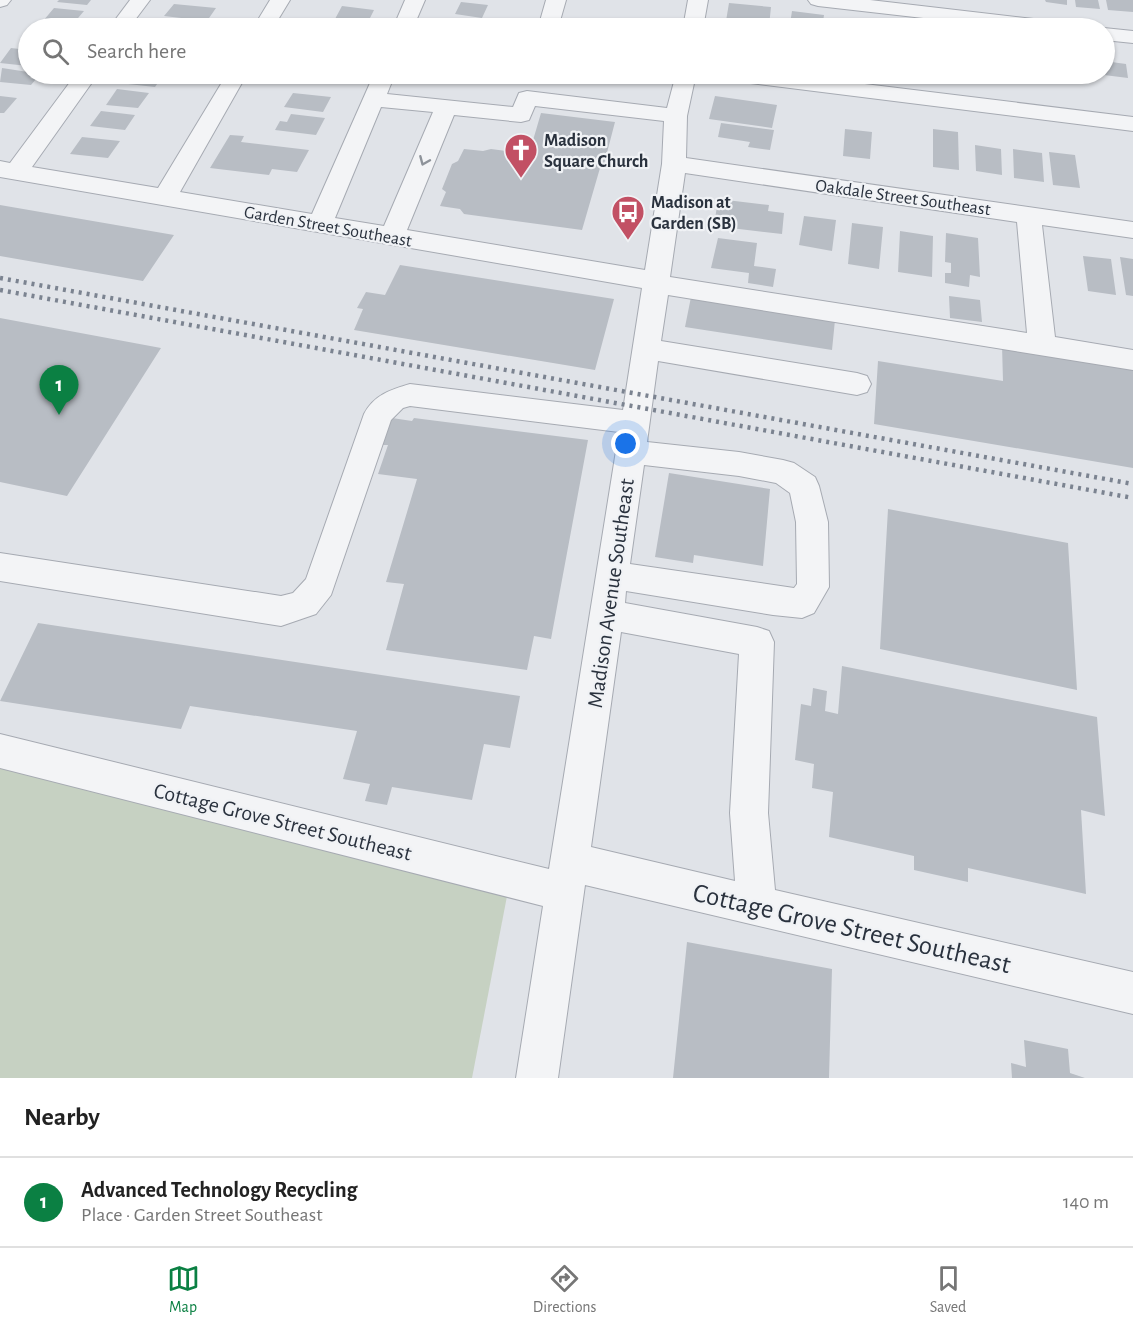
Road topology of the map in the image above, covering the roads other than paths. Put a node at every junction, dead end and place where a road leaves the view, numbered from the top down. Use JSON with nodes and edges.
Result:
{"nodes":[{"id":1,"x":140,"y":0,"type":"edge"},
{"id":2,"x":280,"y":0,"type":"edge"},
{"id":3,"x":415,"y":0,"type":"edge"},
{"id":4,"x":556,"y":0,"type":"edge"},
{"id":5,"x":698,"y":0,"type":"edge"},
{"id":6,"x":818,"y":0,"type":"edge"},
{"id":7,"x":126,"y":18,"type":"edge"},
{"id":8,"x":269,"y":18,"type":"edge"},
{"id":9,"x":407,"y":18,"type":"edge"},
{"id":10,"x":551,"y":18,"type":"edge"},
{"id":11,"x":695,"y":18,"type":"edge"},
{"id":12,"x":974,"y":18,"type":"edge"},
{"id":13,"x":1115,"y":35,"type":"edge"},
{"id":14,"x":1133,"y":37,"type":"edge"},
{"id":15,"x":79,"y":84,"type":"edge"},
{"id":16,"x":231,"y":84,"type":"edge"},
{"id":17,"x":380,"y":84,"type":"edge"},
{"id":18,"x":684,"y":84,"type":"edge"},
{"id":19,"x":815,"y":84,"type":"edge"},
{"id":20,"x":373,"y":99,"type":"junction"},
{"id":21,"x":446,"y":107,"type":"junction"},
{"id":22,"x":676,"y":116,"type":"junction"},
{"id":23,"x":1133,"y":124,"type":"edge"},
{"id":24,"x":674,"y":164,"type":"junction"},
{"id":25,"x":8,"y":171,"type":"edge"},
{"id":26,"x":164,"y":198,"type":"junction"},
{"id":27,"x":1029,"y":215,"type":"junction"},
{"id":28,"x":319,"y":225,"type":"junction"},
{"id":29,"x":1133,"y":230,"type":"edge"},
{"id":30,"x":392,"y":237,"type":"junction"},
{"id":31,"x":656,"y":283,"type":"junction"},
{"id":32,"x":1042,"y":344,"type":"junction"},
{"id":33,"x":646,"y":349,"type":"junction"},
{"id":34,"x":1133,"y":360,"type":"edge"},
{"id":35,"x":858,"y":384,"type":"dead end"},
{"id":36,"x":633,"y":437,"type":"junction"},
{"id":37,"x":0,"y":567,"type":"edge"},
{"id":38,"x":613,"y":575,"type":"junction"},
{"id":39,"x":607,"y":615,"type":"junction"},
{"id":40,"x":0,"y":751,"type":"edge"},
{"id":41,"x":568,"y":877,"type":"junction"},
{"id":42,"x":757,"y":906,"type":"junction"},
{"id":43,"x":1133,"y":993,"type":"edge"},
{"id":44,"x":537,"y":1078,"type":"edge"}],
"edges":[{"from":1,"to":7,"type":"street"},
{"from":2,"to":8,"type":"street"},
{"from":3,"to":9,"type":"street"},
{"from":4,"to":10,"type":"street"},
{"from":5,"to":11,"type":"street"},
{"from":6,"to":12,"type":"street"},
{"from":13,"to":14,"type":"street"},
{"from":15,"to":25,"type":"street"},
{"from":16,"to":26,"type":"street"},
{"from":17,"to":20,"type":"street"},
{"from":18,"to":22,"type":"street","name":"Madison Avenue Southeast"},
{"from":19,"to":23,"type":"street"},
{"from":20,"to":21,"type":"street"},
{"from":20,"to":28,"type":"street"},
{"from":21,"to":22,"type":"street"},
{"from":21,"to":30,"type":"street","one_way":true},
{"from":22,"to":24,"type":"street","name":"Madison Avenue Southeast"},
{"from":24,"to":27,"type":"street","name":"Oakdale Street Southeast"},
{"from":24,"to":31,"type":"street","name":"Madison Avenue Southeast"},
{"from":25,"to":26,"type":"street","name":"Garden Street Southeast"},
{"from":26,"to":28,"type":"street","name":"Garden Street Southeast"},
{"from":27,"to":29,"type":"street","name":"Oakdale Street Southeast"},
{"from":27,"to":32,"type":"street"},
{"from":28,"to":30,"type":"street","name":"Garden Street Southeast"},
{"from":30,"to":31,"type":"street","name":"Garden Street Southeast"},
{"from":31,"to":32,"type":"street","name":"Garden Street Southeast"},
{"from":31,"to":33,"type":"street","name":"Madison Avenue Southeast"},
{"from":32,"to":34,"type":"street","name":"Garden Street Southeast"},
{"from":33,"to":35,"type":"street"},
{"from":33,"to":36,"type":"street","name":"Madison Avenue Southeast"},
{"from":36,"to":37,"type":"street"},
{"from":36,"to":38,"type":"street","name":"Madison Avenue Southeast"},
{"from":36,"to":38,"type":"street"},
{"from":38,"to":39,"type":"street","name":"Madison Avenue Southeast"},
{"from":39,"to":41,"type":"street","name":"Madison Avenue Southeast"},
{"from":39,"to":42,"type":"street"},
{"from":40,"to":41,"type":"street","name":"Cottage Grove Street Southeast"},
{"from":41,"to":42,"type":"street","name":"Cottage Grove Street Southeast"},
{"from":41,"to":44,"type":"street","name":"Madison Avenue Southeast"},
{"from":42,"to":43,"type":"street","name":"Cottage Grove Street Southeast"}]}
